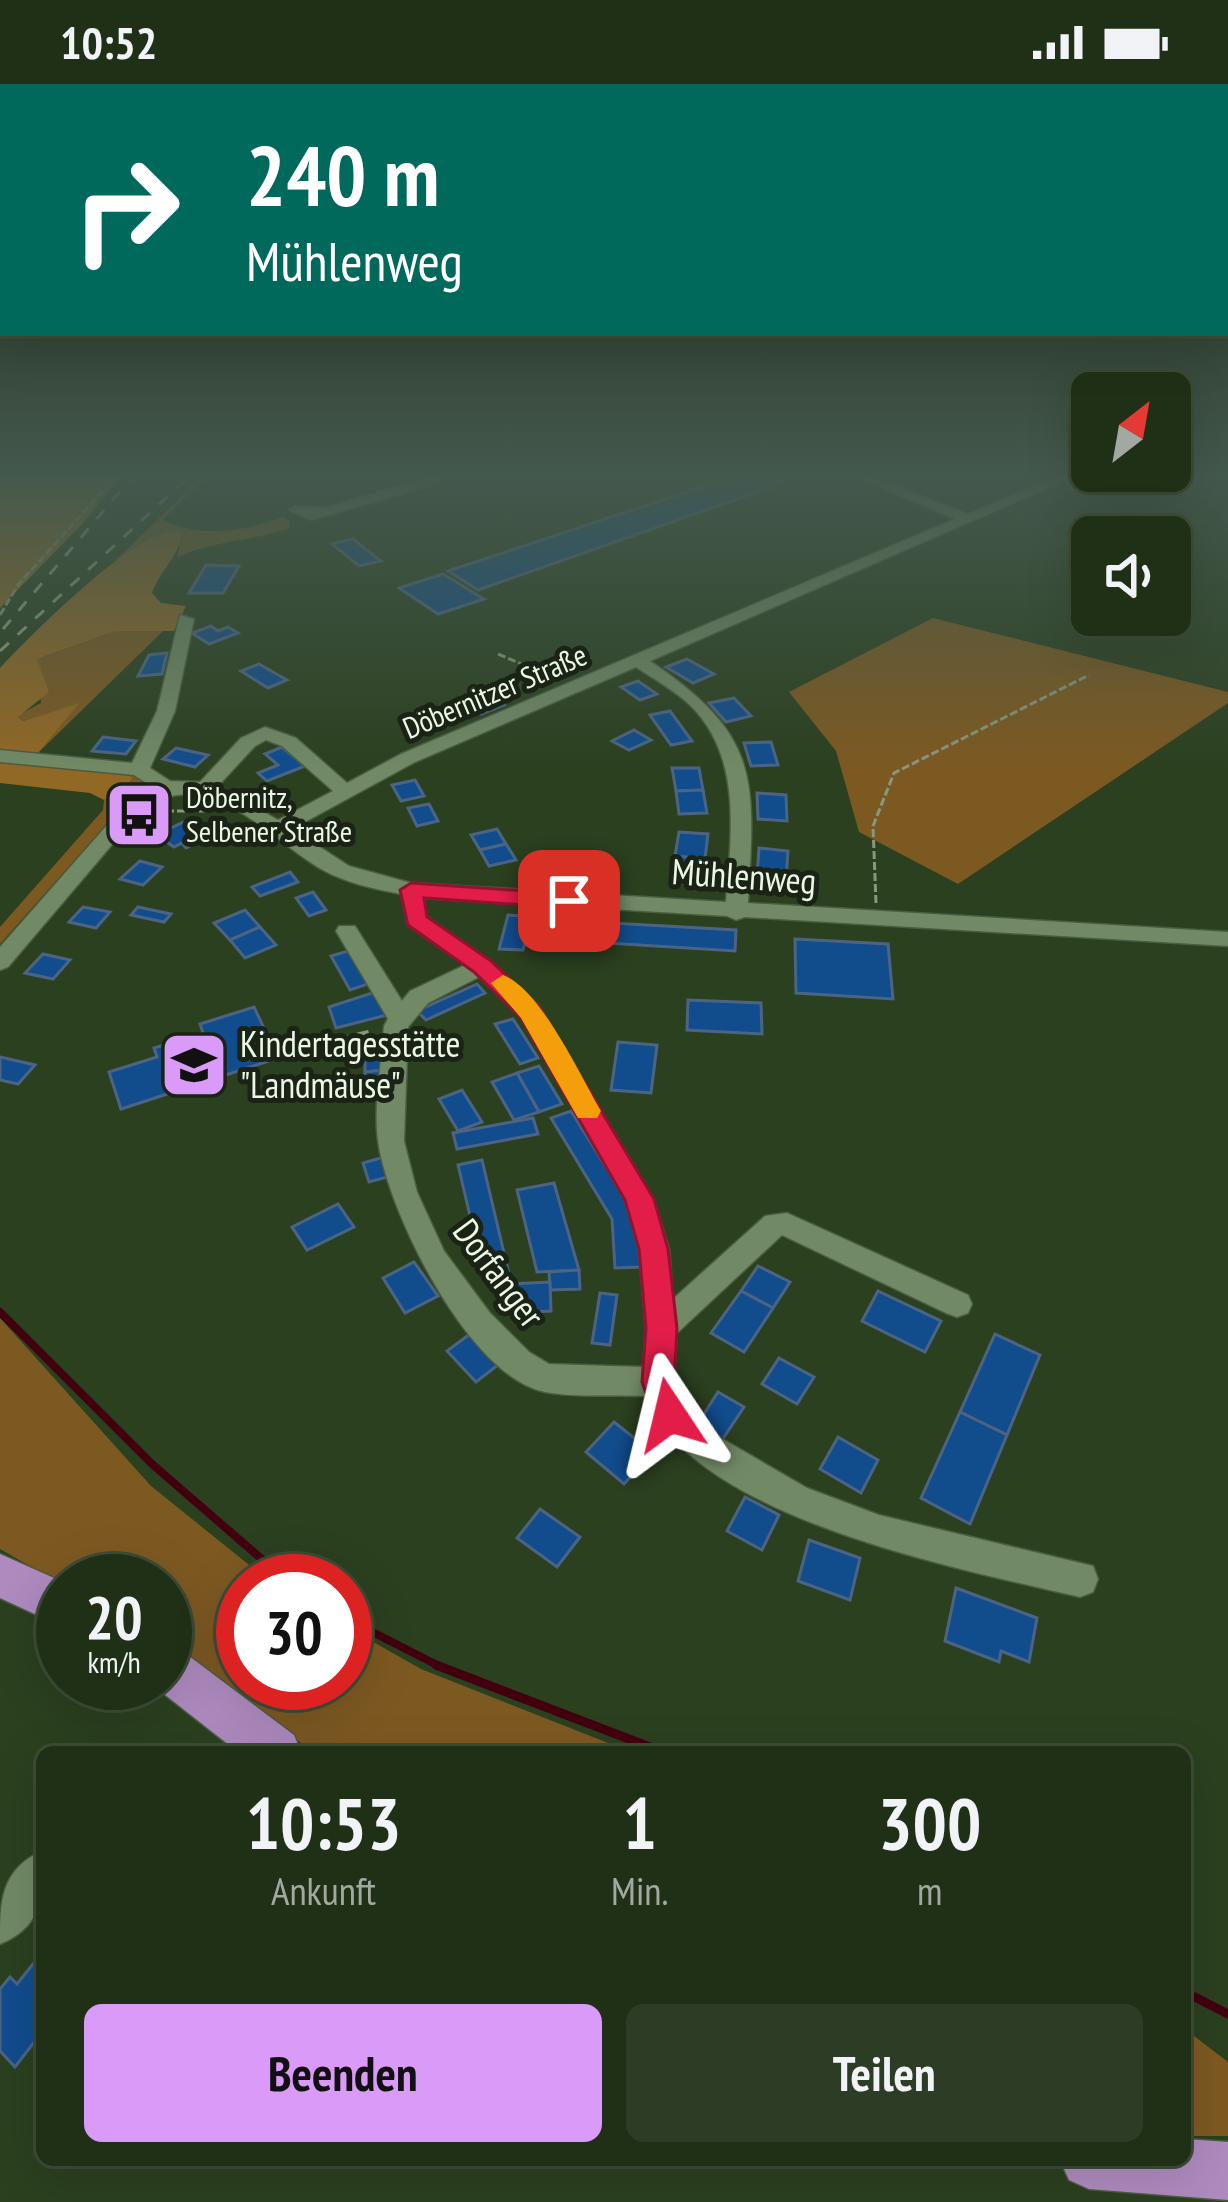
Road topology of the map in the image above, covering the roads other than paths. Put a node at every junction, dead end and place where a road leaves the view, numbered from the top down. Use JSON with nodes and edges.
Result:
{"nodes":[{"id":1,"x":842,"y":573,"type":"edge"},
{"id":2,"x":186,"y":619,"type":"dead end"},
{"id":3,"x":638,"y":660,"type":"junction"},
{"id":4,"x":0,"y":756,"type":"edge"},
{"id":5,"x":139,"y":770,"type":"junction"},
{"id":6,"x":164,"y":786,"type":"junction"},
{"id":7,"x":206,"y":788,"type":"junction"},
{"id":8,"x":347,"y":793,"type":"junction"},
{"id":9,"x":274,"y":830,"type":"junction"},
{"id":10,"x":411,"y":890,"type":"junction"},
{"id":11,"x":736,"y":913,"type":"junction"},
{"id":12,"x":347,"y":931,"type":"dead end"},
{"id":13,"x":1228,"y":939,"type":"edge"},
{"id":14,"x":0,"y":962,"type":"edge"},
{"id":15,"x":482,"y":966,"type":"junction"},
{"id":16,"x":398,"y":1022,"type":"junction"},
{"id":17,"x":956,"y":1304,"type":"dead end"},
{"id":18,"x":662,"y":1328,"type":"junction"},
{"id":19,"x":658,"y":1382,"type":"junction"},
{"id":20,"x":0,"y":1576,"type":"edge"},
{"id":21,"x":1080,"y":1579,"type":"dead end"},
{"id":22,"x":36,"y":1593,"type":"edge"},
{"id":23,"x":192,"y":1687,"type":"edge"},
{"id":24,"x":269,"y":1746,"type":"edge"},
{"id":25,"x":36,"y":1879,"type":"edge"},
{"id":26,"x":0,"y":1923,"type":"edge"},
{"id":27,"x":1165,"y":2166,"type":"edge"},
{"id":28,"x":1228,"y":2171,"type":"edge"}],
"edges":[{"from":1,"to":3,"type":"street","name":"Döbernitzer Straße"},
{"from":2,"to":5,"type":"street"},
{"from":3,"to":8,"type":"street","name":"Döbernitzer Straße"},
{"from":3,"to":11,"type":"street"},
{"from":4,"to":5,"type":"street","name":"Mühlenweg"},
{"from":5,"to":6,"type":"street","name":"Mühlenweg"},
{"from":6,"to":7,"type":"street","name":"Mühlenweg"},
{"from":6,"to":14,"type":"street"},
{"from":7,"to":8,"type":"street"},
{"from":7,"to":9,"type":"street","name":"Mühlenweg"},
{"from":8,"to":9,"type":"street","name":"Döbernitzer Straße"},
{"from":9,"to":10,"type":"street","name":"Mühlenweg"},
{"from":10,"to":11,"type":"street","name":"Mühlenweg"},
{"from":10,"to":15,"type":"street"},
{"from":11,"to":13,"type":"street","name":"Mühlenweg"},
{"from":12,"to":16,"type":"street"},
{"from":15,"to":16,"type":"street"},
{"from":15,"to":18,"type":"street"},
{"from":16,"to":19,"type":"street","name":"Dorfanger"},
{"from":17,"to":18,"type":"street"},
{"from":18,"to":19,"type":"street"},
{"from":19,"to":21,"type":"street"},
{"from":20,"to":22,"type":"main road"},
{"from":23,"to":24,"type":"main road"},
{"from":25,"to":26,"type":"street"},
{"from":27,"to":28,"type":"main road"}]}
